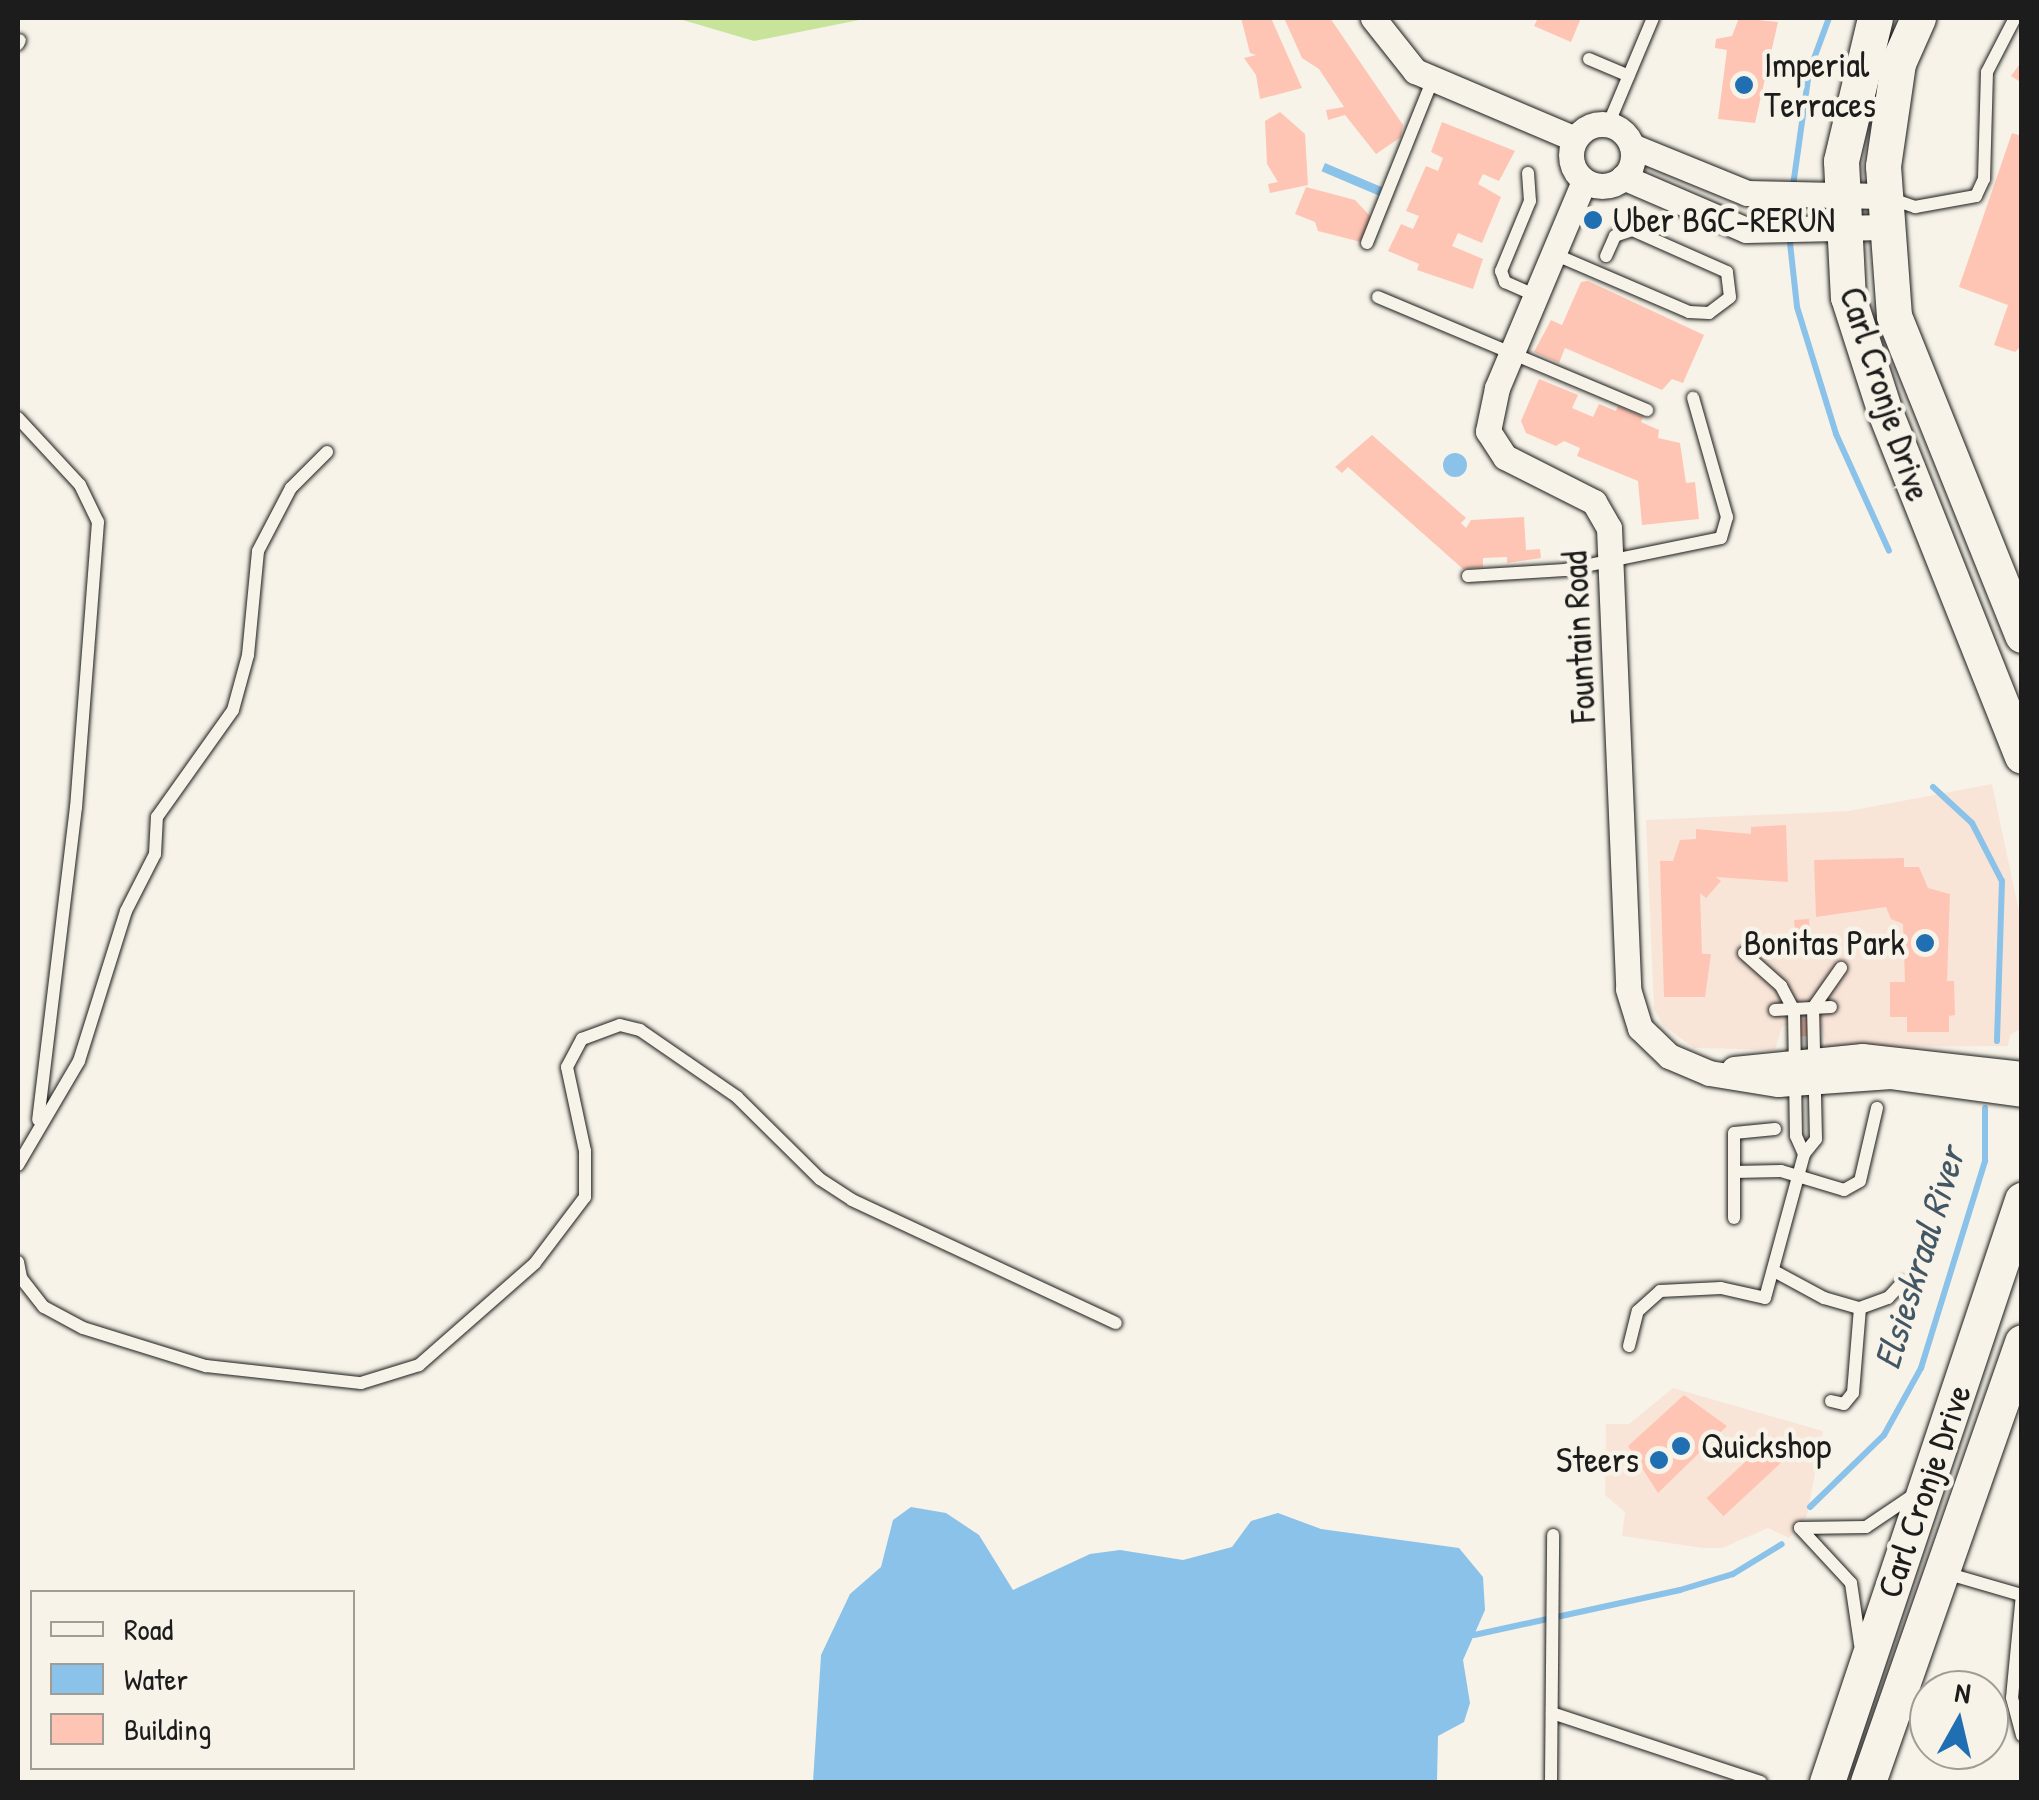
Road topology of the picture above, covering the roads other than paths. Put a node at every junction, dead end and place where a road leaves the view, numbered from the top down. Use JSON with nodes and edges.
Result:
{"nodes":[{"id":1,"x":1373,"y":18,"type":"edge"},
{"id":2,"x":1653,"y":18,"type":"edge"},
{"id":3,"x":1875,"y":18,"type":"edge"},
{"id":4,"x":1918,"y":18,"type":"edge"},
{"id":5,"x":2014,"y":18,"type":"edge"},
{"id":6,"x":1588,"y":59,"type":"dead end"},
{"id":7,"x":1629,"y":76,"type":"junction"},
{"id":8,"x":1432,"y":81,"type":"junction"},
{"id":9,"x":1608,"y":125,"type":"junction"},
{"id":10,"x":1575,"y":139,"type":"junction"},
{"id":11,"x":1632,"y":146,"type":"junction"},
{"id":12,"x":1528,"y":173,"type":"dead end"},
{"id":13,"x":1623,"y":177,"type":"junction"},
{"id":14,"x":1584,"y":181,"type":"junction"},
{"id":15,"x":1894,"y":210,"type":"junction"},
{"id":16,"x":1841,"y":214,"type":"junction"},
{"id":17,"x":1367,"y":243,"type":"dead end"},
{"id":18,"x":1554,"y":254,"type":"junction"},
{"id":19,"x":1606,"y":256,"type":"dead end"},
{"id":20,"x":1536,"y":296,"type":"junction"},
{"id":21,"x":1378,"y":297,"type":"dead end"},
{"id":22,"x":1512,"y":353,"type":"junction"},
{"id":23,"x":1693,"y":398,"type":"dead end"},
{"id":24,"x":1647,"y":410,"type":"dead end"},
{"id":25,"x":18,"y":418,"type":"edge"},
{"id":26,"x":327,"y":452,"type":"dead end"},
{"id":27,"x":1613,"y":555,"type":"junction"},
{"id":28,"x":1468,"y":576,"type":"dead end"},
{"id":29,"x":2022,"y":635,"type":"edge"},
{"id":30,"x":2022,"y":756,"type":"edge"},
{"id":31,"x":1744,"y":954,"type":"dead end"},
{"id":32,"x":1841,"y":968,"type":"dead end"},
{"id":33,"x":1831,"y":1007,"type":"dead end"},
{"id":34,"x":1813,"y":1008,"type":"junction"},
{"id":35,"x":1775,"y":1010,"type":"dead end"},
{"id":36,"x":1794,"y":1010,"type":"junction"},
{"id":37,"x":1805,"y":1071,"type":"junction"},
{"id":38,"x":2022,"y":1074,"type":"edge"},
{"id":39,"x":2022,"y":1094,"type":"edge"},
{"id":40,"x":1877,"y":1108,"type":"dead end"},
{"id":41,"x":37,"y":1127,"type":"junction"},
{"id":42,"x":1776,"y":1128,"type":"dead end"},
{"id":43,"x":1804,"y":1154,"type":"junction"},
{"id":44,"x":18,"y":1164,"type":"edge"},
{"id":45,"x":1734,"y":1172,"type":"junction"},
{"id":46,"x":1798,"y":1180,"type":"junction"},
{"id":47,"x":2022,"y":1200,"type":"edge"},
{"id":48,"x":1734,"y":1218,"type":"dead end"},
{"id":49,"x":18,"y":1262,"type":"edge"},
{"id":50,"x":1774,"y":1272,"type":"junction"},
{"id":51,"x":1902,"y":1283,"type":"dead end"},
{"id":52,"x":1860,"y":1308,"type":"junction"},
{"id":53,"x":1116,"y":1324,"type":"dead end"},
{"id":54,"x":2022,"y":1342,"type":"edge"},
{"id":55,"x":1628,"y":1346,"type":"dead end"},
{"id":56,"x":1831,"y":1401,"type":"dead end"},
{"id":57,"x":1926,"y":1482,"type":"junction"},
{"id":58,"x":1553,"y":1535,"type":"dead end"},
{"id":59,"x":1940,"y":1571,"type":"junction"},
{"id":60,"x":2021,"y":1595,"type":"edge"},
{"id":61,"x":1860,"y":1682,"type":"junction"},
{"id":62,"x":1552,"y":1713,"type":"junction"},
{"id":63,"x":2022,"y":1736,"type":"edge"},
{"id":64,"x":1551,"y":1782,"type":"edge"},
{"id":65,"x":1758,"y":1782,"type":"edge"},
{"id":66,"x":1827,"y":1782,"type":"edge"},
{"id":67,"x":1868,"y":1782,"type":"edge"}],
"edges":[{"from":1,"to":8,"type":"street"},
{"from":2,"to":7,"type":"lane"},
{"from":3,"to":16,"type":"main road","name":"Carl Cronje Drive"},
{"from":4,"to":15,"type":"main road","name":"Carl Cronje Drive"},
{"from":5,"to":15,"type":"lane"},
{"from":6,"to":7,"type":"lane"},
{"from":7,"to":9,"type":"lane"},
{"from":8,"to":10,"type":"street"},
{"from":8,"to":17,"type":"lane"},
{"from":9,"to":10,"type":"street"},
{"from":9,"to":11,"type":"street"},
{"from":10,"to":14,"type":"street"},
{"from":11,"to":13,"type":"street"},
{"from":11,"to":16,"type":"street"},
{"from":12,"to":20,"type":"lane"},
{"from":13,"to":14,"type":"street"},
{"from":13,"to":16,"type":"street"},
{"from":14,"to":18,"type":"street","name":"Fountain Road"},
{"from":15,"to":16,"type":"street"},
{"from":15,"to":29,"type":"main road","name":"Carl Cronje Drive"},
{"from":16,"to":30,"type":"main road","name":"Carl Cronje Drive"},
{"from":18,"to":19,"type":"lane"},
{"from":18,"to":20,"type":"street","name":"Fountain Road"},
{"from":20,"to":22,"type":"street","name":"Fountain Road"},
{"from":21,"to":22,"type":"lane"},
{"from":22,"to":24,"type":"lane"},
{"from":22,"to":27,"type":"street","name":"Fountain Road"},
{"from":23,"to":27,"type":"lane"},
{"from":25,"to":41,"type":"lane"},
{"from":26,"to":41,"type":"lane"},
{"from":27,"to":28,"type":"lane"},
{"from":27,"to":37,"type":"street","name":"Fountain Road"},
{"from":31,"to":36,"type":"lane"},
{"from":32,"to":34,"type":"lane"},
{"from":33,"to":34,"type":"lane"},
{"from":34,"to":36,"type":"lane"},
{"from":34,"to":37,"type":"lane"},
{"from":35,"to":36,"type":"lane"},
{"from":36,"to":37,"type":"lane"},
{"from":37,"to":38,"type":"street","name":"Fountain Road"},
{"from":37,"to":39,"type":"street","name":"Fountain Road"},
{"from":37,"to":43,"type":"lane"},
{"from":37,"to":43,"type":"lane"},
{"from":40,"to":46,"type":"lane"},
{"from":41,"to":44,"type":"lane"},
{"from":42,"to":45,"type":"lane"},
{"from":43,"to":46,"type":"lane"},
{"from":45,"to":46,"type":"lane"},
{"from":45,"to":48,"type":"lane"},
{"from":46,"to":50,"type":"lane"},
{"from":47,"to":57,"type":"main road","name":"Carl Cronje Drive"},
{"from":49,"to":53,"type":"lane"},
{"from":50,"to":52,"type":"lane"},
{"from":50,"to":55,"type":"lane"},
{"from":51,"to":52,"type":"lane"},
{"from":52,"to":56,"type":"lane"},
{"from":54,"to":59,"type":"main road","name":"Carl Cronje Drive"},
{"from":57,"to":61,"type":"main road","name":"Carl Cronje Drive"},
{"from":57,"to":61,"type":"lane"},
{"from":58,"to":62,"type":"lane"},
{"from":59,"to":60,"type":"lane"},
{"from":59,"to":67,"type":"main road","name":"Carl Cronje Drive"},
{"from":60,"to":63,"type":"lane"},
{"from":61,"to":66,"type":"main road","name":"Carl Cronje Drive"},
{"from":62,"to":64,"type":"lane"},
{"from":62,"to":65,"type":"lane"}]}
